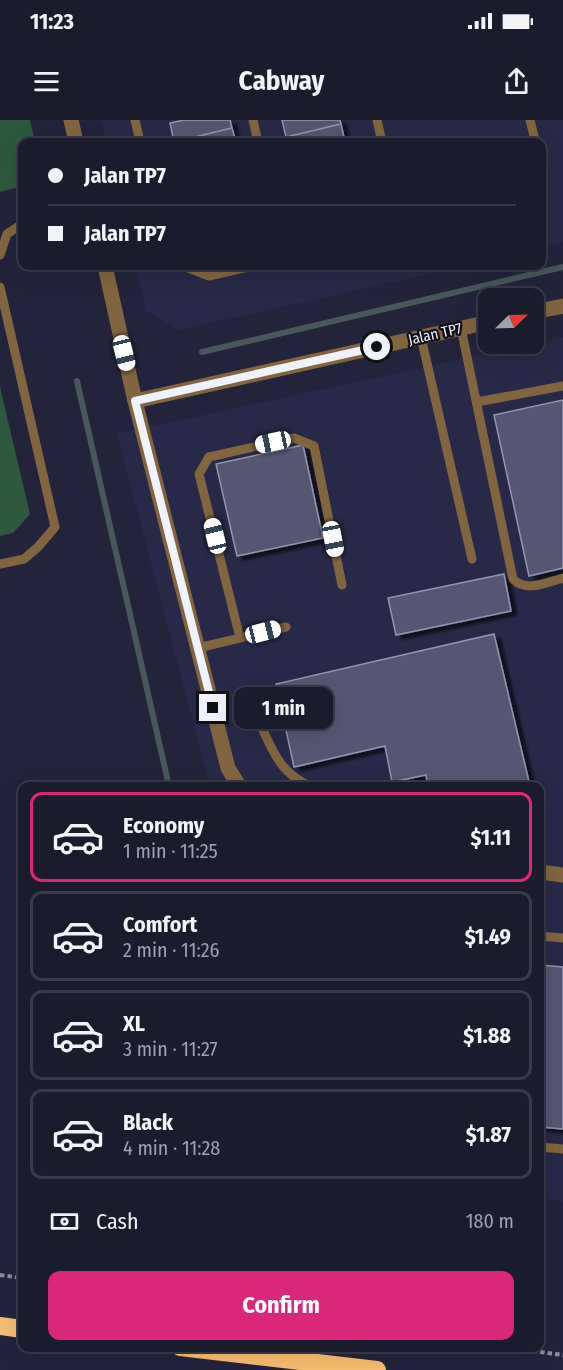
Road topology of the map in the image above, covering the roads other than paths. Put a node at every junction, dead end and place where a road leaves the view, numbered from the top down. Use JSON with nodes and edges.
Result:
{"nodes":[{"id":1,"x":71,"y":120,"type":"edge"},
{"id":2,"x":135,"y":120,"type":"edge"},
{"id":3,"x":253,"y":120,"type":"edge"},
{"id":4,"x":377,"y":120,"type":"edge"},
{"id":5,"x":530,"y":120,"type":"edge"},
{"id":6,"x":75,"y":138,"type":"edge"},
{"id":7,"x":139,"y":138,"type":"edge"},
{"id":8,"x":257,"y":138,"type":"edge"},
{"id":9,"x":381,"y":138,"type":"edge"},
{"id":10,"x":534,"y":138,"type":"edge"},
{"id":11,"x":18,"y":227,"type":"edge"},
{"id":12,"x":0,"y":255,"type":"edge"},
{"id":13,"x":106,"y":270,"type":"edge"},
{"id":14,"x":193,"y":270,"type":"edge"},
{"id":15,"x":234,"y":270,"type":"edge"},
{"id":16,"x":0,"y":286,"type":"edge"},
{"id":17,"x":563,"y":306,"type":"edge"},
{"id":18,"x":544,"y":310,"type":"edge"},
{"id":19,"x":478,"y":324,"type":"edge"},
{"id":20,"x":461,"y":328,"type":"junction"},
{"id":21,"x":421,"y":338,"type":"junction"},
{"id":22,"x":563,"y":386,"type":"edge"},
{"id":23,"x":135,"y":401,"type":"junction"},
{"id":24,"x":477,"y":402,"type":"junction"},
{"id":25,"x":472,"y":559,"type":"dead end"},
{"id":26,"x":0,"y":564,"type":"edge"},
{"id":27,"x":563,"y":578,"type":"edge"},
{"id":28,"x":342,"y":585,"type":"dead end"},
{"id":29,"x":286,"y":627,"type":"dead end"},
{"id":30,"x":240,"y":638,"type":"junction"},
{"id":31,"x":198,"y":648,"type":"junction"},
{"id":32,"x":262,"y":728,"type":"dead end"},
{"id":33,"x":237,"y":782,"type":"edge"},
{"id":34,"x":301,"y":782,"type":"edge"},
{"id":35,"x":544,"y":873,"type":"edge"},
{"id":36,"x":563,"y":875,"type":"edge"},
{"id":37,"x":544,"y":936,"type":"edge"},
{"id":38,"x":563,"y":938,"type":"edge"},
{"id":39,"x":544,"y":1147,"type":"edge"},
{"id":40,"x":563,"y":1149,"type":"edge"},
{"id":41,"x":0,"y":1326,"type":"edge"},
{"id":42,"x":18,"y":1328,"type":"edge"},
{"id":43,"x":223,"y":1352,"type":"edge"},
{"id":44,"x":377,"y":1370,"type":"edge"}],
"edges":[{"from":1,"to":6,"type":"street"},
{"from":2,"to":7,"type":"lane"},
{"from":3,"to":8,"type":"lane"},
{"from":4,"to":9,"type":"lane"},
{"from":5,"to":10,"type":"lane"},
{"from":11,"to":12,"type":"lane"},
{"from":13,"to":23,"type":"street"},
{"from":14,"to":15,"type":"lane"},
{"from":16,"to":26,"type":"lane"},
{"from":17,"to":18,"type":"street"},
{"from":19,"to":20,"type":"street","name":"Jalan TP7"},
{"from":20,"to":21,"type":"street","name":"Jalan TP7"},
{"from":20,"to":24,"type":"lane"},
{"from":21,"to":23,"type":"street","name":"Jalan TP7"},
{"from":21,"to":25,"type":"lane"},
{"from":22,"to":24,"type":"lane"},
{"from":23,"to":31,"type":"street"},
{"from":24,"to":27,"type":"lane"},
{"from":28,"to":30,"type":"lane"},
{"from":29,"to":30,"type":"lane"},
{"from":30,"to":31,"type":"lane"},
{"from":31,"to":33,"type":"street"},
{"from":32,"to":34,"type":"lane"},
{"from":35,"to":36,"type":"street"},
{"from":37,"to":38,"type":"lane"},
{"from":39,"to":40,"type":"lane"},
{"from":41,"to":42,"type":"highway"},
{"from":43,"to":44,"type":"highway"}]}
